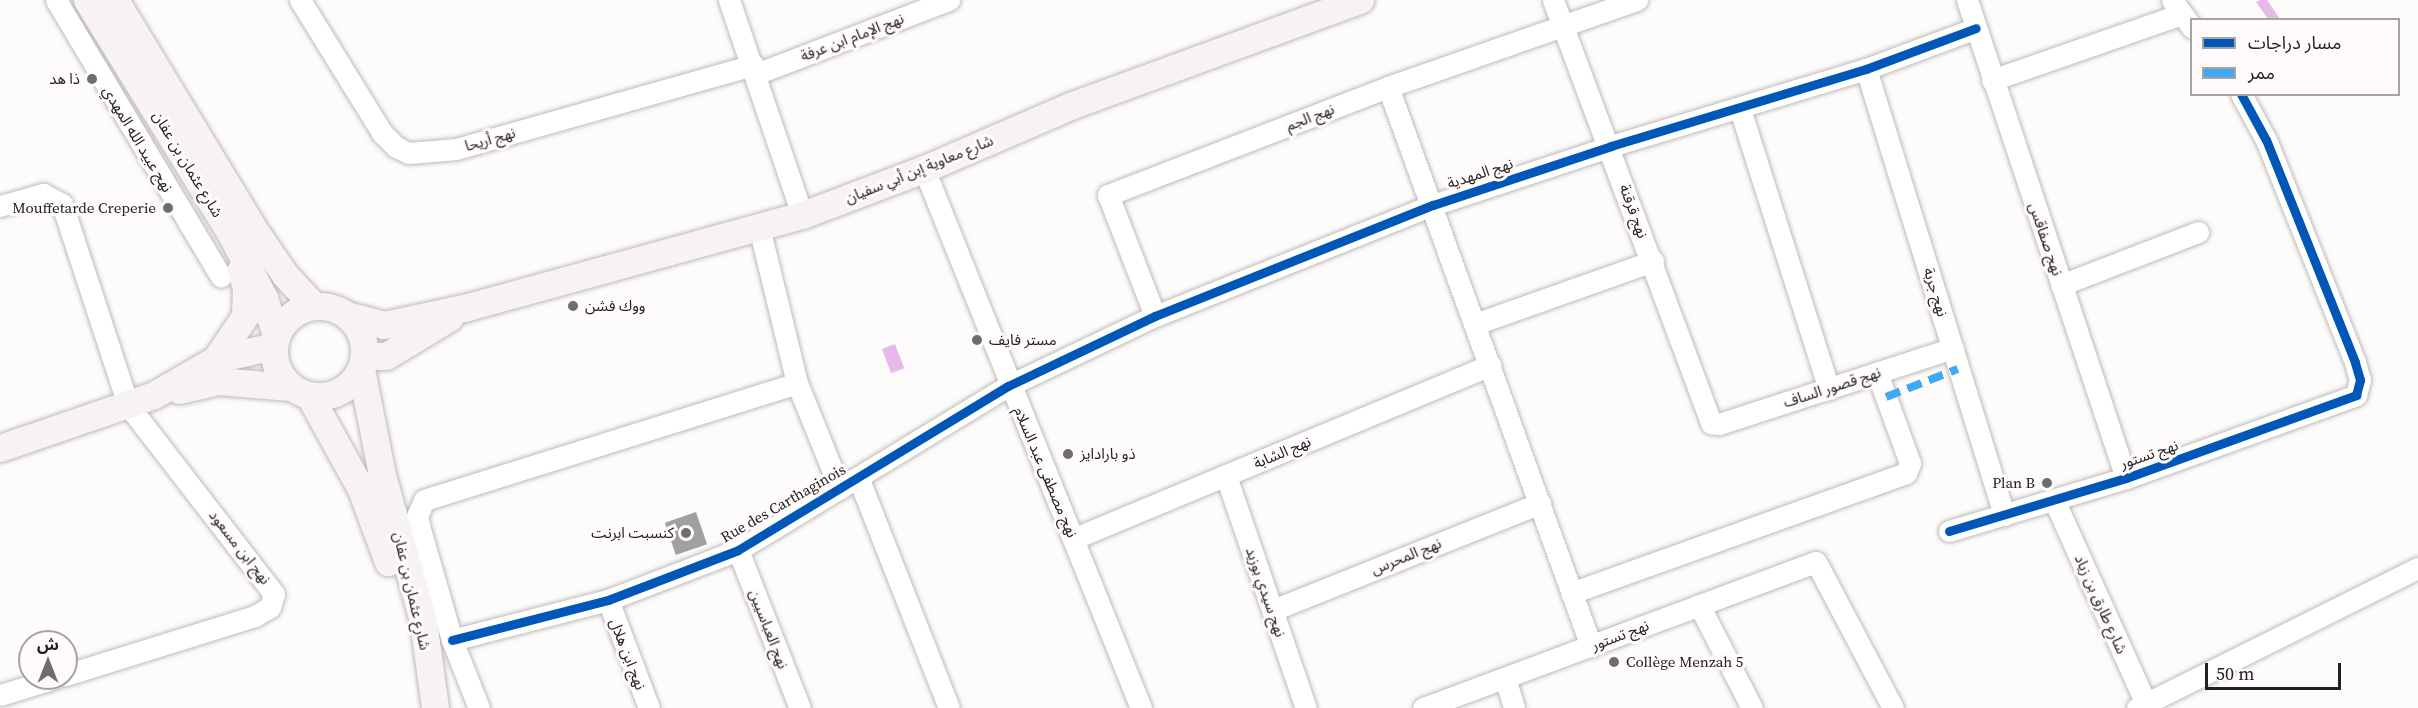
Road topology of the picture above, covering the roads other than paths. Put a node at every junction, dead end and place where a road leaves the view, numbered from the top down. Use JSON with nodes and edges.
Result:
{"nodes":[{"id":1,"x":56,"y":0,"type":"edge"},
{"id":2,"x":87,"y":0,"type":"edge"},
{"id":3,"x":115,"y":0,"type":"edge"},
{"id":4,"x":300,"y":0,"type":"edge"},
{"id":5,"x":729,"y":0,"type":"edge"},
{"id":6,"x":949,"y":0,"type":"edge"},
{"id":7,"x":1360,"y":0,"type":"edge"},
{"id":8,"x":1553,"y":0,"type":"edge"},
{"id":9,"x":1636,"y":0,"type":"edge"},
{"id":10,"x":1967,"y":0,"type":"edge"},
{"id":11,"x":2182,"y":14,"type":"edge"},
{"id":12,"x":1562,"y":27,"type":"junction"},
{"id":13,"x":1976,"y":28,"type":"junction"},
{"id":14,"x":1866,"y":69,"type":"junction"},
{"id":15,"x":755,"y":70,"type":"junction"},
{"id":16,"x":1992,"y":80,"type":"junction"},
{"id":17,"x":1388,"y":87,"type":"junction"},
{"id":18,"x":2242,"y":96,"type":"edge"},
{"id":19,"x":1740,"y":109,"type":"junction"},
{"id":20,"x":1611,"y":146,"type":"junction"},
{"id":21,"x":924,"y":169,"type":"junction"},
{"id":22,"x":1432,"y":205,"type":"junction"},
{"id":23,"x":0,"y":206,"type":"edge"},
{"id":24,"x":802,"y":215,"type":"junction"},
{"id":25,"x":759,"y":227,"type":"junction"},
{"id":26,"x":2198,"y":232,"type":"dead end"},
{"id":27,"x":231,"y":234,"type":"junction"},
{"id":28,"x":1653,"y":261,"type":"junction"},
{"id":29,"x":221,"y":277,"type":"dead end"},
{"id":30,"x":2061,"y":285,"type":"junction"},
{"id":31,"x":314,"y":306,"type":"junction"},
{"id":32,"x":468,"y":307,"type":"junction"},
{"id":33,"x":346,"y":315,"type":"junction"},
{"id":34,"x":1155,"y":316,"type":"junction"},
{"id":35,"x":1475,"y":324,"type":"junction"},
{"id":36,"x":275,"y":341,"type":"junction"},
{"id":37,"x":1953,"y":348,"type":"junction"},
{"id":38,"x":216,"y":359,"type":"junction"},
{"id":39,"x":362,"y":362,"type":"junction"},
{"id":40,"x":1490,"y":365,"type":"junction"},
{"id":41,"x":1877,"y":372,"type":"junction"},
{"id":42,"x":797,"y":383,"type":"junction"},
{"id":43,"x":1008,"y":386,"type":"junction"},
{"id":44,"x":1829,"y":389,"type":"junction"},
{"id":45,"x":300,"y":391,"type":"junction"},
{"id":46,"x":154,"y":395,"type":"junction"},
{"id":47,"x":128,"y":405,"type":"junction"},
{"id":48,"x":1711,"y":423,"type":"joint"},
{"id":49,"x":0,"y":448,"type":"edge"},
{"id":50,"x":1226,"y":476,"type":"junction"},
{"id":51,"x":858,"y":477,"type":"junction"},
{"id":52,"x":2127,"y":478,"type":"junction"},
{"id":53,"x":840,"y":489,"type":"junction"},
{"id":54,"x":2054,"y":501,"type":"junction"},
{"id":55,"x":1539,"y":503,"type":"junction"},
{"id":56,"x":2004,"y":515,"type":"junction"},
{"id":57,"x":1949,"y":531,"type":"dead end"},
{"id":58,"x":1075,"y":538,"type":"junction"},
{"id":59,"x":738,"y":550,"type":"junction"},
{"id":60,"x":2418,"y":568,"type":"edge"},
{"id":61,"x":1571,"y":594,"type":"junction"},
{"id":62,"x":608,"y":600,"type":"junction"},
{"id":63,"x":1699,"y":605,"type":"junction"},
{"id":64,"x":1273,"y":610,"type":"junction"},
{"id":65,"x":452,"y":640,"type":"junction"},
{"id":66,"x":1591,"y":646,"type":"junction"},
{"id":67,"x":78,"y":671,"type":"edge"},
{"id":68,"x":1505,"y":678,"type":"junction"},
{"id":69,"x":18,"y":689,"type":"edge"},
{"id":70,"x":0,"y":695,"type":"edge"},
{"id":71,"x":2144,"y":707,"type":"edge"},
{"id":72,"x":417,"y":708,"type":"edge"},
{"id":73,"x":435,"y":708,"type":"edge"},
{"id":74,"x":479,"y":708,"type":"edge"},
{"id":75,"x":649,"y":708,"type":"edge"},
{"id":76,"x":800,"y":708,"type":"edge"},
{"id":77,"x":949,"y":708,"type":"edge"},
{"id":78,"x":1141,"y":708,"type":"edge"},
{"id":79,"x":1306,"y":708,"type":"edge"},
{"id":80,"x":1423,"y":708,"type":"edge"},
{"id":81,"x":1514,"y":708,"type":"edge"},
{"id":82,"x":1752,"y":708,"type":"edge"},
{"id":83,"x":1893,"y":708,"type":"edge"}],
"edges":[{"from":1,"to":29,"type":"street","name":"نهج عبيد الله المهدي"},
{"from":2,"to":27,"type":"main road","name":"شارع عثمان بن عفان"},
{"from":3,"to":31,"type":"main road","name":"شارع عثمان بن عفان"},
{"from":4,"to":15,"type":"street","name":"نهج أريحا"},
{"from":5,"to":15,"type":"street"},
{"from":6,"to":15,"type":"street","name":"نهج الإمام ابن عرفة"},
{"from":7,"to":21,"type":"main road","name":"شارع معاوية إبن أبي سفيان"},
{"from":8,"to":12,"type":"street","name":"نهج قرقنة"},
{"from":9,"to":12,"type":"street","name":"نهج الجم"},
{"from":10,"to":13,"type":"street","name":"نهج صفاقس"},
{"from":11,"to":16,"type":"street"},
{"from":12,"to":17,"type":"street","name":"نهج الجم"},
{"from":12,"to":20,"type":"street","name":"نهج قرقنة"},
{"from":13,"to":14,"type":"street","name":"نهج المهدية"},
{"from":13,"to":16,"type":"street","name":"نهج صفاقس"},
{"from":14,"to":19,"type":"street","name":"نهج المهدية"},
{"from":14,"to":37,"type":"street","name":"نهج جربة"},
{"from":15,"to":24,"type":"street"},
{"from":16,"to":30,"type":"street","name":"نهج صفاقس"},
{"from":17,"to":22,"type":"street"},
{"from":17,"to":34,"type":"street","name":"نهج الجم"},
{"from":18,"to":52,"type":"street","name":"نهج تستور"},
{"from":19,"to":20,"type":"street","name":"نهج المهدية"},
{"from":19,"to":44,"type":"street"},
{"from":20,"to":22,"type":"street","name":"نهج المهدية"},
{"from":20,"to":28,"type":"street","name":"نهج قرقنة"},
{"from":21,"to":24,"type":"main road","name":"شارع معاوية إبن أبي سفيان"},
{"from":21,"to":43,"type":"street","name":"نهج مصطفى عبد السلام"},
{"from":22,"to":34,"type":"street","name":"نهج المهدية"},
{"from":22,"to":35,"type":"street"},
{"from":23,"to":47,"type":"street"},
{"from":24,"to":25,"type":"main road","name":"شارع معاوية إبن أبي سفيان"},
{"from":25,"to":32,"type":"main road","name":"شارع معاوية إبن أبي سفيان"},
{"from":25,"to":42,"type":"street"},
{"from":26,"to":30,"type":"street"},
{"from":27,"to":36,"type":"main road","name":"شارع عثمان بن عفان"},
{"from":27,"to":38,"type":"main road"},
{"from":28,"to":35,"type":"street"},
{"from":28,"to":48,"type":"street","name":"نهج قرقنة"},
{"from":30,"to":52,"type":"street","name":"نهج صفاقس"},
{"from":31,"to":33,"type":"main road","name":"شارع معاوية إبن أبي سفيان"},
{"from":31,"to":36,"type":"main road"},
{"from":32,"to":33,"type":"main road","name":"شارع معاوية إبن أبي سفيان"},
{"from":32,"to":39,"type":"main road","name":"شارع معاوية إبن أبي سفيان"},
{"from":33,"to":39,"type":"main road"},
{"from":34,"to":43,"type":"street","name":"نهج المهدية"},
{"from":35,"to":40,"type":"street"},
{"from":36,"to":38,"type":"main road"},
{"from":36,"to":45,"type":"main road"},
{"from":37,"to":41,"type":"street","name":"نهج قصور الساف"},
{"from":37,"to":56,"type":"street","name":"نهج جربة"},
{"from":38,"to":46,"type":"main road"},
{"from":39,"to":45,"type":"main road"},
{"from":39,"to":73,"type":"main road","name":"شارع عثمان بن عفان"},
{"from":40,"to":50,"type":"street","name":"نهج الشابة"},
{"from":40,"to":55,"type":"street"},
{"from":41,"to":44,"type":"street","name":"نهج قصور الساف"},
{"from":41,"to":61,"type":"street"},
{"from":42,"to":53,"type":"street"},
{"from":42,"to":65,"type":"street"},
{"from":43,"to":51,"type":"street","name":"Rue des Carthaginois"},
{"from":43,"to":58,"type":"street","name":"نهج مصطفى عبد السلام"},
{"from":44,"to":48,"type":"street","name":"نهج قصور الساف"},
{"from":45,"to":46,"type":"main road"},
{"from":45,"to":72,"type":"main road","name":"شارع عثمان بن عفان"},
{"from":46,"to":47,"type":"main road"},
{"from":47,"to":49,"type":"main road"},
{"from":47,"to":67,"type":"street","name":"نهج ابن مسعود"},
{"from":50,"to":58,"type":"street","name":"نهج الشابة"},
{"from":50,"to":64,"type":"street","name":"نهج سيدي بوزيد"},
{"from":51,"to":53,"type":"street","name":"Rue des Carthaginois"},
{"from":51,"to":77,"type":"street"},
{"from":52,"to":54,"type":"street","name":"نهج تستور"},
{"from":53,"to":59,"type":"street","name":"Rue des Carthaginois"},
{"from":54,"to":56,"type":"street","name":"نهج تستور"},
{"from":54,"to":71,"type":"street","name":"شارع طارق بن زياد"},
{"from":55,"to":61,"type":"street"},
{"from":55,"to":64,"type":"street","name":"نهج المحرس"},
{"from":56,"to":57,"type":"street","name":"نهج تستور"},
{"from":58,"to":78,"type":"street","name":"نهج مصطفى عبد السلام"},
{"from":59,"to":62,"type":"street","name":"Rue des Carthaginois"},
{"from":59,"to":76,"type":"street","name":"نهج العباسيين"},
{"from":60,"to":71,"type":"street"},
{"from":61,"to":66,"type":"street"},
{"from":62,"to":65,"type":"street","name":"Rue des Carthaginois"},
{"from":62,"to":75,"type":"street","name":"نهج ابن هلال"},
{"from":63,"to":66,"type":"street","name":"نهج تستور"},
{"from":63,"to":82,"type":"street"},
{"from":63,"to":83,"type":"street","name":"نهج تستور"},
{"from":64,"to":79,"type":"street","name":"نهج سيدي بوزيد"},
{"from":65,"to":74,"type":"street"},
{"from":66,"to":68,"type":"street","name":"نهج تستور"},
{"from":68,"to":80,"type":"street","name":"نهج تستور"},
{"from":68,"to":81,"type":"street"},
{"from":69,"to":70,"type":"street"}]}
